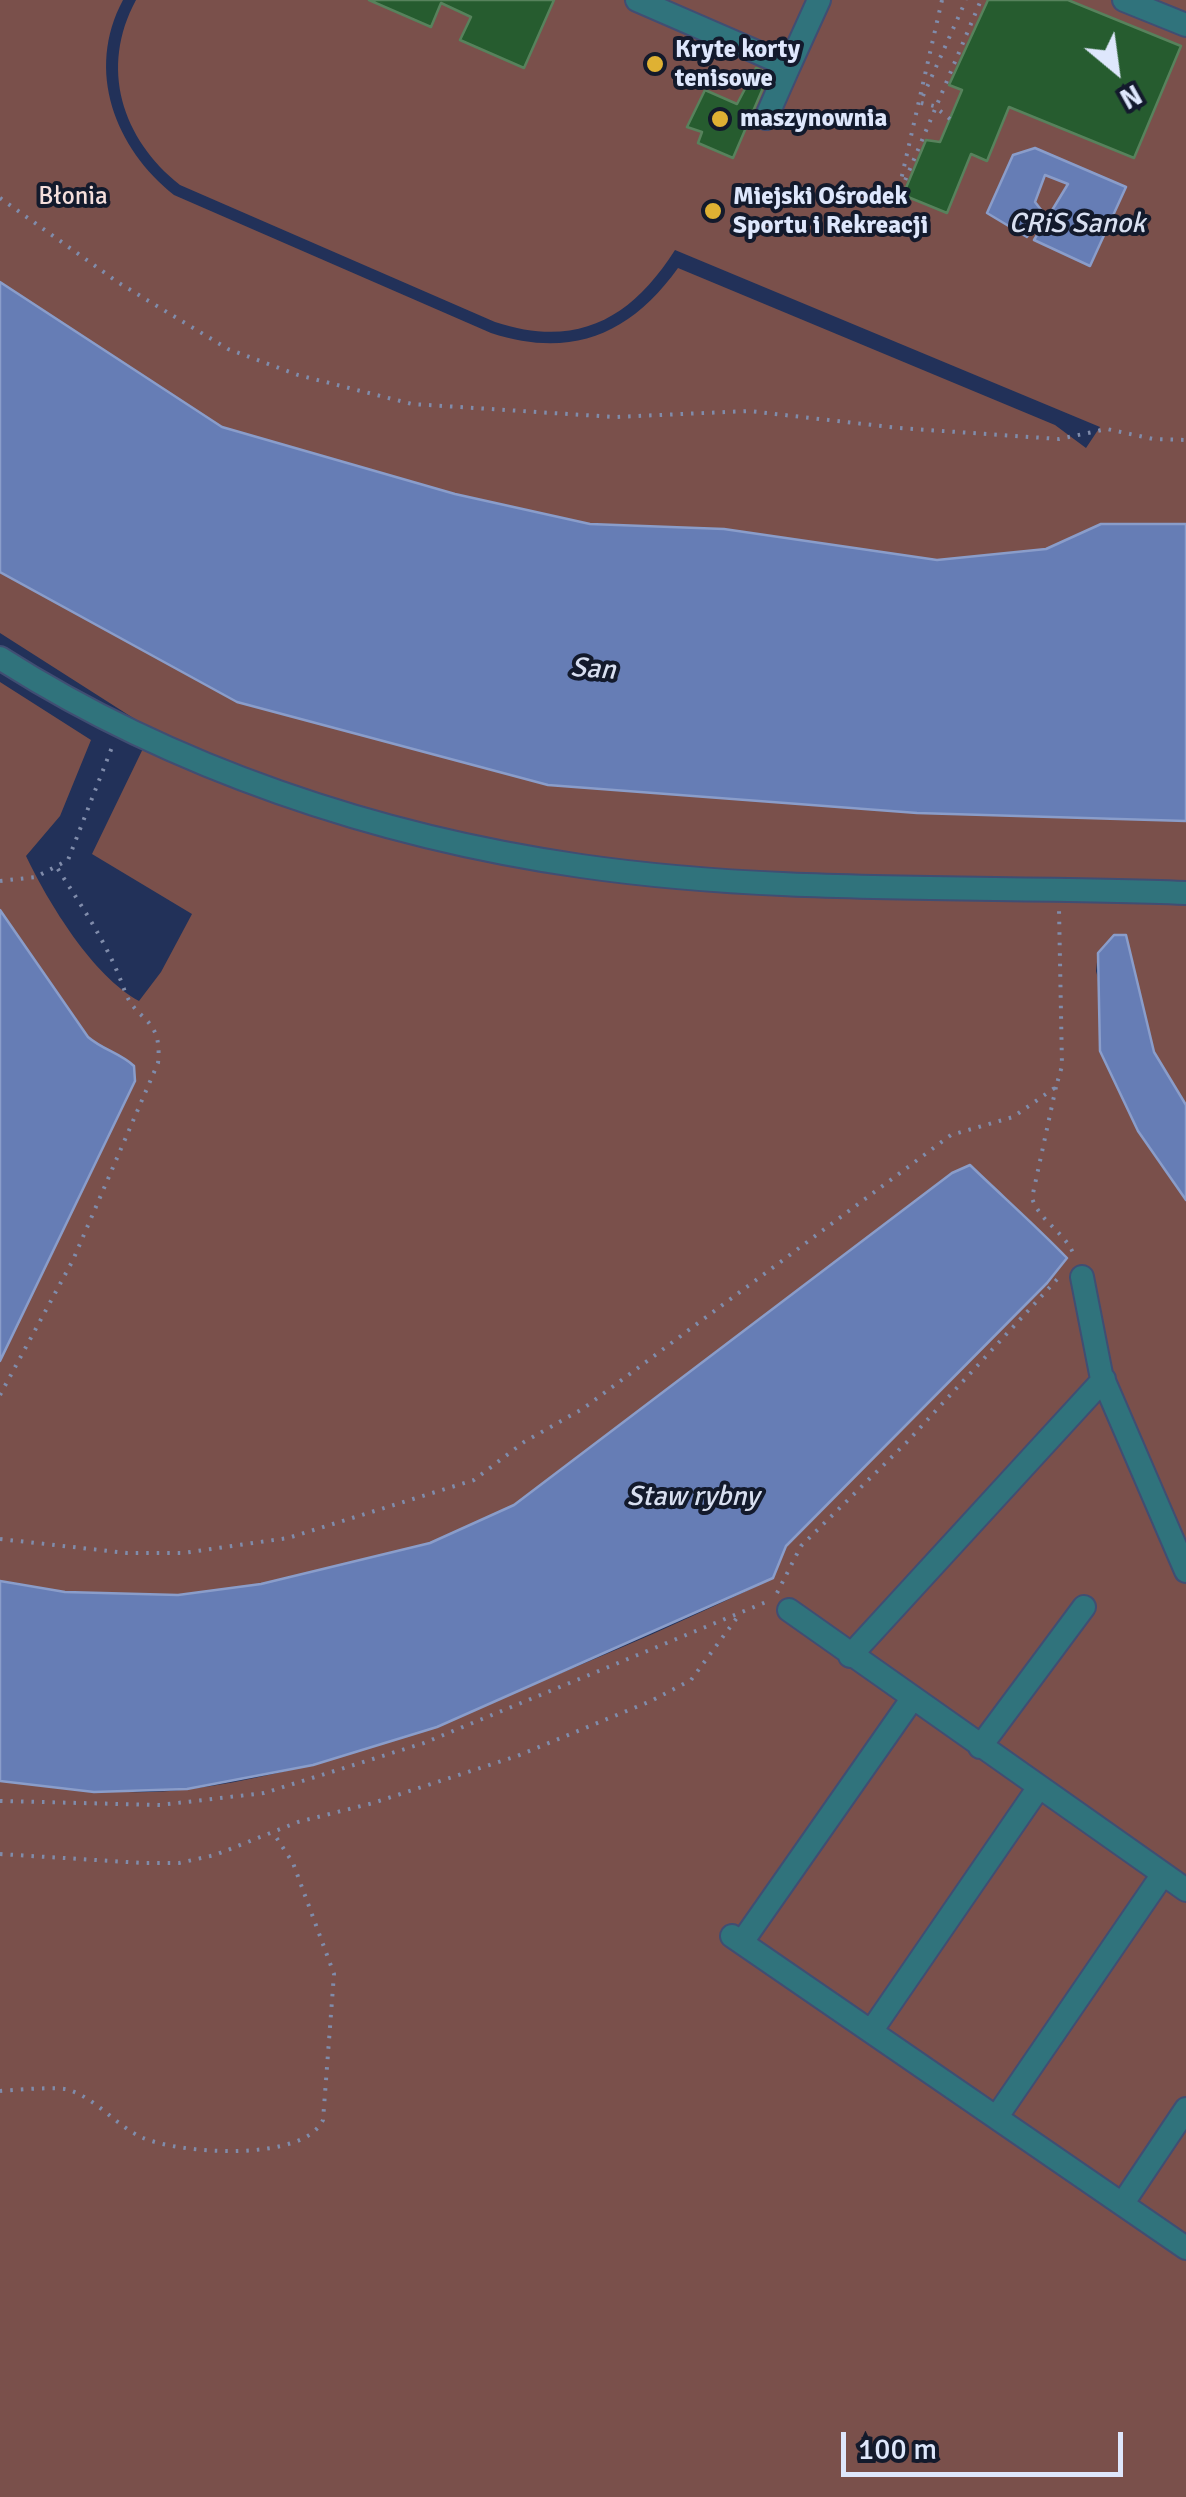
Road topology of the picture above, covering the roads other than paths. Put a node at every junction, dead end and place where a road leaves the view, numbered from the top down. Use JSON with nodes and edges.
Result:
{"nodes":[{"id":1,"x":637,"y":0,"type":"edge"},
{"id":2,"x":819,"y":0,"type":"edge"},
{"id":3,"x":1124,"y":0,"type":"edge"},
{"id":4,"x":1186,"y":25,"type":"edge"},
{"id":5,"x":790,"y":66,"type":"junction"},
{"id":6,"x":766,"y":118,"type":"dead end"},
{"id":7,"x":0,"y":658,"type":"edge"},
{"id":8,"x":1186,"y":893,"type":"edge"},
{"id":9,"x":1082,"y":1277,"type":"dead end"},
{"id":10,"x":1104,"y":1379,"type":"junction"},
{"id":11,"x":1186,"y":1570,"type":"edge"},
{"id":12,"x":1084,"y":1607,"type":"dead end"},
{"id":13,"x":789,"y":1610,"type":"dead end"},
{"id":14,"x":850,"y":1656,"type":"junction"},
{"id":15,"x":912,"y":1699,"type":"junction"},
{"id":16,"x":980,"y":1747,"type":"junction"},
{"id":17,"x":1038,"y":1788,"type":"junction"},
{"id":18,"x":1163,"y":1874,"type":"junction"},
{"id":19,"x":1186,"y":1890,"type":"edge"},
{"id":20,"x":872,"y":2030,"type":"junction"},
{"id":21,"x":1186,"y":2109,"type":"edge"},
{"id":22,"x":998,"y":2115,"type":"junction"},
{"id":23,"x":1123,"y":2203,"type":"junction"},
{"id":24,"x":1186,"y":2248,"type":"edge"}],
"edges":[{"from":1,"to":5,"type":"lane"},
{"from":2,"to":5,"type":"lane"},
{"from":3,"to":4,"type":"lane"},
{"from":5,"to":6,"type":"lane"},
{"from":7,"to":8,"type":"lane"},
{"from":9,"to":10,"type":"lane"},
{"from":10,"to":11,"type":"lane"},
{"from":10,"to":14,"type":"lane"},
{"from":12,"to":16,"type":"lane"},
{"from":13,"to":14,"type":"lane"},
{"from":14,"to":15,"type":"lane"},
{"from":15,"to":16,"type":"lane"},
{"from":15,"to":20,"type":"lane"},
{"from":16,"to":17,"type":"lane"},
{"from":17,"to":18,"type":"lane"},
{"from":17,"to":20,"type":"lane"},
{"from":18,"to":19,"type":"lane"},
{"from":18,"to":22,"type":"lane"},
{"from":20,"to":22,"type":"lane"},
{"from":21,"to":23,"type":"lane"},
{"from":22,"to":23,"type":"lane"},
{"from":23,"to":24,"type":"lane"}]}
